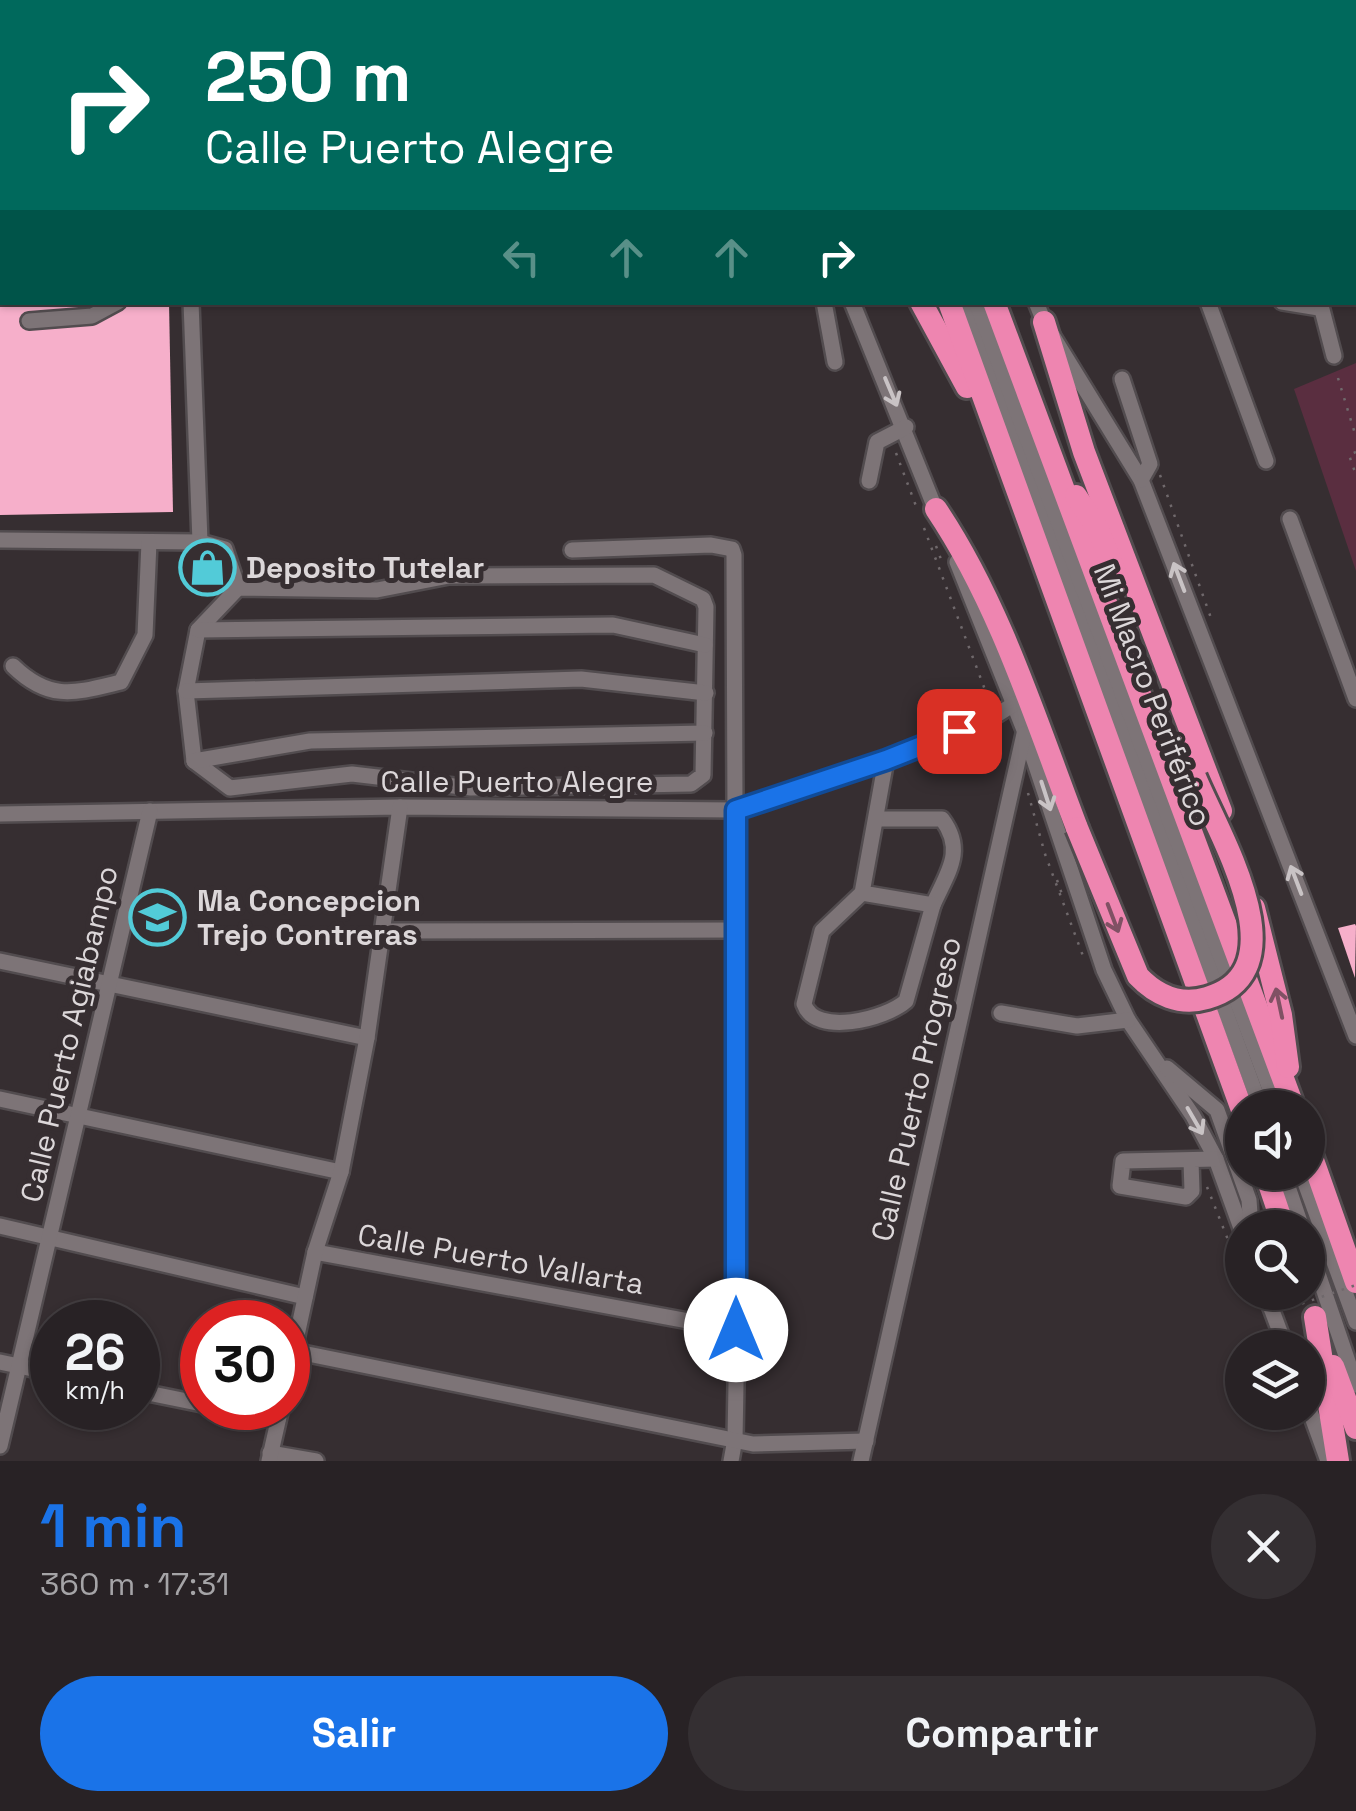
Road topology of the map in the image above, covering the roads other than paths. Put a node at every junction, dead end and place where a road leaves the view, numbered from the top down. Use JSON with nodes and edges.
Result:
{"nodes":[{"id":1,"x":112,"y":305,"type":"edge"},
{"id":2,"x":191,"y":305,"type":"edge"},
{"id":3,"x":825,"y":305,"type":"edge"},
{"id":4,"x":853,"y":305,"type":"edge"},
{"id":5,"x":922,"y":305,"type":"edge"},
{"id":6,"x":950,"y":305,"type":"edge"},
{"id":7,"x":965,"y":305,"type":"edge"},
{"id":8,"x":977,"y":305,"type":"edge"},
{"id":9,"x":995,"y":305,"type":"edge"},
{"id":10,"x":1209,"y":305,"type":"edge"},
{"id":11,"x":1224,"y":305,"type":"edge"},
{"id":12,"x":1320,"y":305,"type":"edge"},
{"id":13,"x":1040,"y":312,"type":"edge"},
{"id":14,"x":29,"y":321,"type":"dead end"},
{"id":15,"x":1216,"y":322,"type":"junction"},
{"id":16,"x":1334,"y":356,"type":"dead end"},
{"id":17,"x":835,"y":362,"type":"dead end"},
{"id":18,"x":1122,"y":379,"type":"dead end"},
{"id":19,"x":906,"y":427,"type":"junction"},
{"id":20,"x":1001,"y":451,"type":"junction"},
{"id":21,"x":1084,"y":452,"type":"junction"},
{"id":22,"x":1266,"y":461,"type":"dead end"},
{"id":23,"x":1054,"y":465,"type":"junction"},
{"id":24,"x":1141,"y":480,"type":"junction"},
{"id":25,"x":868,"y":481,"type":"dead end"},
{"id":26,"x":936,"y":509,"type":"junction"},
{"id":27,"x":1290,"y":519,"type":"dead end"},
{"id":28,"x":1098,"y":528,"type":"junction"},
{"id":29,"x":0,"y":540,"type":"edge"},
{"id":30,"x":149,"y":542,"type":"junction"},
{"id":31,"x":200,"y":542,"type":"junction"},
{"id":32,"x":572,"y":550,"type":"dead end"},
{"id":33,"x":238,"y":588,"type":"junction"},
{"id":34,"x":198,"y":630,"type":"junction"},
{"id":35,"x":705,"y":645,"type":"junction"},
{"id":36,"x":13,"y":666,"type":"dead end"},
{"id":37,"x":186,"y":691,"type":"junction"},
{"id":38,"x":706,"y":692,"type":"junction"},
{"id":39,"x":1356,"y":700,"type":"edge"},
{"id":40,"x":1014,"y":704,"type":"junction"},
{"id":41,"x":1024,"y":730,"type":"junction"},
{"id":42,"x":705,"y":733,"type":"junction"},
{"id":43,"x":886,"y":760,"type":"junction"},
{"id":44,"x":194,"y":761,"type":"junction"},
{"id":45,"x":400,"y":807,"type":"junction"},
{"id":46,"x":736,"y":810,"type":"junction"},
{"id":47,"x":150,"y":811,"type":"junction"},
{"id":48,"x":0,"y":814,"type":"edge"},
{"id":49,"x":876,"y":819,"type":"junction"},
{"id":50,"x":862,"y":894,"type":"junction"},
{"id":51,"x":933,"y":906,"type":"junction"},
{"id":52,"x":736,"y":930,"type":"junction"},
{"id":53,"x":384,"y":931,"type":"junction"},
{"id":54,"x":0,"y":961,"type":"edge"},
{"id":55,"x":109,"y":983,"type":"junction"},
{"id":56,"x":1001,"y":1013,"type":"dead end"},
{"id":57,"x":1128,"y":1020,"type":"junction"},
{"id":58,"x":1356,"y":1036,"type":"edge"},
{"id":59,"x":367,"y":1038,"type":"junction"},
{"id":60,"x":1153,"y":1055,"type":"junction"},
{"id":61,"x":1235,"y":1090,"type":"edge"},
{"id":62,"x":1254,"y":1090,"type":"edge"},
{"id":63,"x":1281,"y":1090,"type":"edge"},
{"id":64,"x":1282,"y":1090,"type":"edge"},
{"id":65,"x":1286,"y":1090,"type":"edge"},
{"id":66,"x":0,"y":1100,"type":"edge"},
{"id":67,"x":78,"y":1116,"type":"junction"},
{"id":68,"x":1216,"y":1159,"type":"junction"},
{"id":69,"x":1191,"y":1160,"type":"junction"},
{"id":70,"x":341,"y":1172,"type":"junction"},
{"id":71,"x":1308,"y":1190,"type":"edge"},
{"id":72,"x":1323,"y":1190,"type":"edge"},
{"id":73,"x":1234,"y":1210,"type":"edge"},
{"id":74,"x":1249,"y":1210,"type":"edge"},
{"id":75,"x":0,"y":1226,"type":"edge"},
{"id":76,"x":49,"y":1238,"type":"junction"},
{"id":77,"x":315,"y":1252,"type":"junction"},
{"id":78,"x":1356,"y":1283,"type":"edge"},
{"id":79,"x":1325,"y":1294,"type":"edge"},
{"id":80,"x":305,"y":1297,"type":"junction"},
{"id":81,"x":304,"y":1300,"type":"edge"},
{"id":82,"x":1308,"y":1310,"type":"edge"},
{"id":83,"x":1315,"y":1317,"type":"junction"},
{"id":84,"x":1356,"y":1322,"type":"edge"},
{"id":85,"x":736,"y":1330,"type":"junction"},
{"id":86,"x":310,"y":1354,"type":"edge"},
{"id":87,"x":0,"y":1362,"type":"edge"},
{"id":88,"x":19,"y":1366,"type":"junction"},
{"id":89,"x":30,"y":1368,"type":"edge"},
{"id":90,"x":1356,"y":1385,"type":"edge"},
{"id":91,"x":1356,"y":1428,"type":"edge"},
{"id":92,"x":276,"y":1430,"type":"edge"},
{"id":93,"x":1317,"y":1430,"type":"edge"},
{"id":94,"x":735,"y":1439,"type":"junction"},
{"id":95,"x":866,"y":1441,"type":"junction"},
{"id":96,"x":0,"y":1446,"type":"edge"},
{"id":97,"x":270,"y":1457,"type":"edge"},
{"id":98,"x":316,"y":1461,"type":"edge"},
{"id":99,"x":731,"y":1461,"type":"edge"},
{"id":100,"x":861,"y":1461,"type":"edge"},
{"id":101,"x":1328,"y":1461,"type":"edge"},
{"id":102,"x":1338,"y":1461,"type":"edge"}],
"edges":[{"from":1,"to":14,"type":"street"},
{"from":2,"to":31,"type":"street"},
{"from":3,"to":17,"type":"street"},
{"from":4,"to":19,"type":"street","one_way":true},
{"from":5,"to":20,"type":"highway"},
{"from":6,"to":20,"type":"highway"},
{"from":7,"to":62,"type":"street","name":"Mi Macro Periférico"},
{"from":8,"to":63,"type":"street","name":"Mi Macro Periférico"},
{"from":9,"to":23,"type":"highway"},
{"from":10,"to":15,"type":"street"},
{"from":11,"to":15,"type":"street"},
{"from":12,"to":16,"type":"street"},
{"from":13,"to":21,"type":"highway"},
{"from":13,"to":24,"type":"street"},
{"from":15,"to":22,"type":"street"},
{"from":18,"to":24,"type":"street"},
{"from":19,"to":25,"type":"street"},
{"from":19,"to":26,"type":"street"},
{"from":20,"to":61,"type":"highway"},
{"from":21,"to":28,"type":"highway"},
{"from":65,"to":21,"type":"highway","one_way":true},
{"from":23,"to":28,"type":"highway"},
{"from":23,"to":64,"type":"highway"},
{"from":58,"to":24,"type":"street","one_way":true},
{"from":26,"to":28,"type":"highway","one_way":true,"bridge":true},
{"from":26,"to":40,"type":"street"},
{"from":27,"to":39,"type":"street"},
{"from":29,"to":30,"type":"street"},
{"from":30,"to":31,"type":"street"},
{"from":30,"to":36,"type":"street"},
{"from":31,"to":33,"type":"street"},
{"from":32,"to":46,"type":"street"},
{"from":33,"to":34,"type":"street"},
{"from":33,"to":35,"type":"street"},
{"from":34,"to":35,"type":"street"},
{"from":34,"to":37,"type":"street"},
{"from":35,"to":38,"type":"street"},
{"from":37,"to":38,"type":"street"},
{"from":37,"to":44,"type":"street"},
{"from":38,"to":42,"type":"street"},
{"from":40,"to":41,"type":"street"},
{"from":40,"to":43,"type":"street","name":"Calle Puerto Alegre"},
{"from":41,"to":57,"type":"street","one_way":true},
{"from":41,"to":95,"type":"street","name":"Calle Puerto Progreso"},
{"from":42,"to":44,"type":"street"},
{"from":42,"to":44,"type":"street"},
{"from":43,"to":46,"type":"street","name":"Calle Puerto Alegre"},
{"from":43,"to":49,"type":"street"},
{"from":45,"to":46,"type":"street","name":"Calle Puerto Alegre"},
{"from":45,"to":47,"type":"street","name":"Calle Puerto Alegre"},
{"from":45,"to":53,"type":"street"},
{"from":46,"to":52,"type":"street"},
{"from":47,"to":48,"type":"street","name":"Calle Puerto Alegre"},
{"from":47,"to":55,"type":"street","name":"Calle Puerto Agiabampo"},
{"from":49,"to":50,"type":"street"},
{"from":49,"to":51,"type":"street"},
{"from":50,"to":51,"type":"street"},
{"from":50,"to":51,"type":"street"},
{"from":52,"to":53,"type":"street"},
{"from":52,"to":85,"type":"street"},
{"from":53,"to":59,"type":"street"},
{"from":54,"to":55,"type":"street"},
{"from":55,"to":59,"type":"street"},
{"from":55,"to":67,"type":"street","name":"Calle Puerto Agiabampo"},
{"from":56,"to":57,"type":"street"},
{"from":57,"to":60,"type":"street"},
{"from":59,"to":70,"type":"street"},
{"from":60,"to":68,"type":"street","one_way":true},
{"from":60,"to":74,"type":"street"},
{"from":66,"to":67,"type":"street"},
{"from":67,"to":70,"type":"street"},
{"from":67,"to":76,"type":"street","name":"Calle Puerto Agiabampo"},
{"from":68,"to":69,"type":"street"},
{"from":68,"to":73,"type":"street"},
{"from":69,"to":69,"type":"street"},
{"from":70,"to":77,"type":"street"},
{"from":71,"to":84,"type":"street"},
{"from":72,"to":78,"type":"highway"},
{"from":75,"to":76,"type":"street"},
{"from":76,"to":80,"type":"street"},
{"from":76,"to":88,"type":"street","name":"Calle Puerto Agiabampo"},
{"from":77,"to":80,"type":"street"},
{"from":77,"to":85,"type":"street","name":"Calle Puerto Vallarta"},
{"from":79,"to":90,"type":"street"},
{"from":80,"to":81,"type":"street"},
{"from":82,"to":83,"type":"highway"},
{"from":83,"to":91,"type":"highway"},
{"from":83,"to":102,"type":"highway"},
{"from":85,"to":94,"type":"street"},
{"from":86,"to":94,"type":"street"},
{"from":87,"to":88,"type":"street"},
{"from":88,"to":89,"type":"street"},
{"from":88,"to":96,"type":"street","name":"Calle Puerto Agiabampo"},
{"from":92,"to":97,"type":"street"},
{"from":93,"to":101,"type":"street"},
{"from":94,"to":95,"type":"street"},
{"from":94,"to":99,"type":"street"},
{"from":95,"to":100,"type":"street","name":"Calle Puerto Progreso"},
{"from":97,"to":98,"type":"street"}]}
